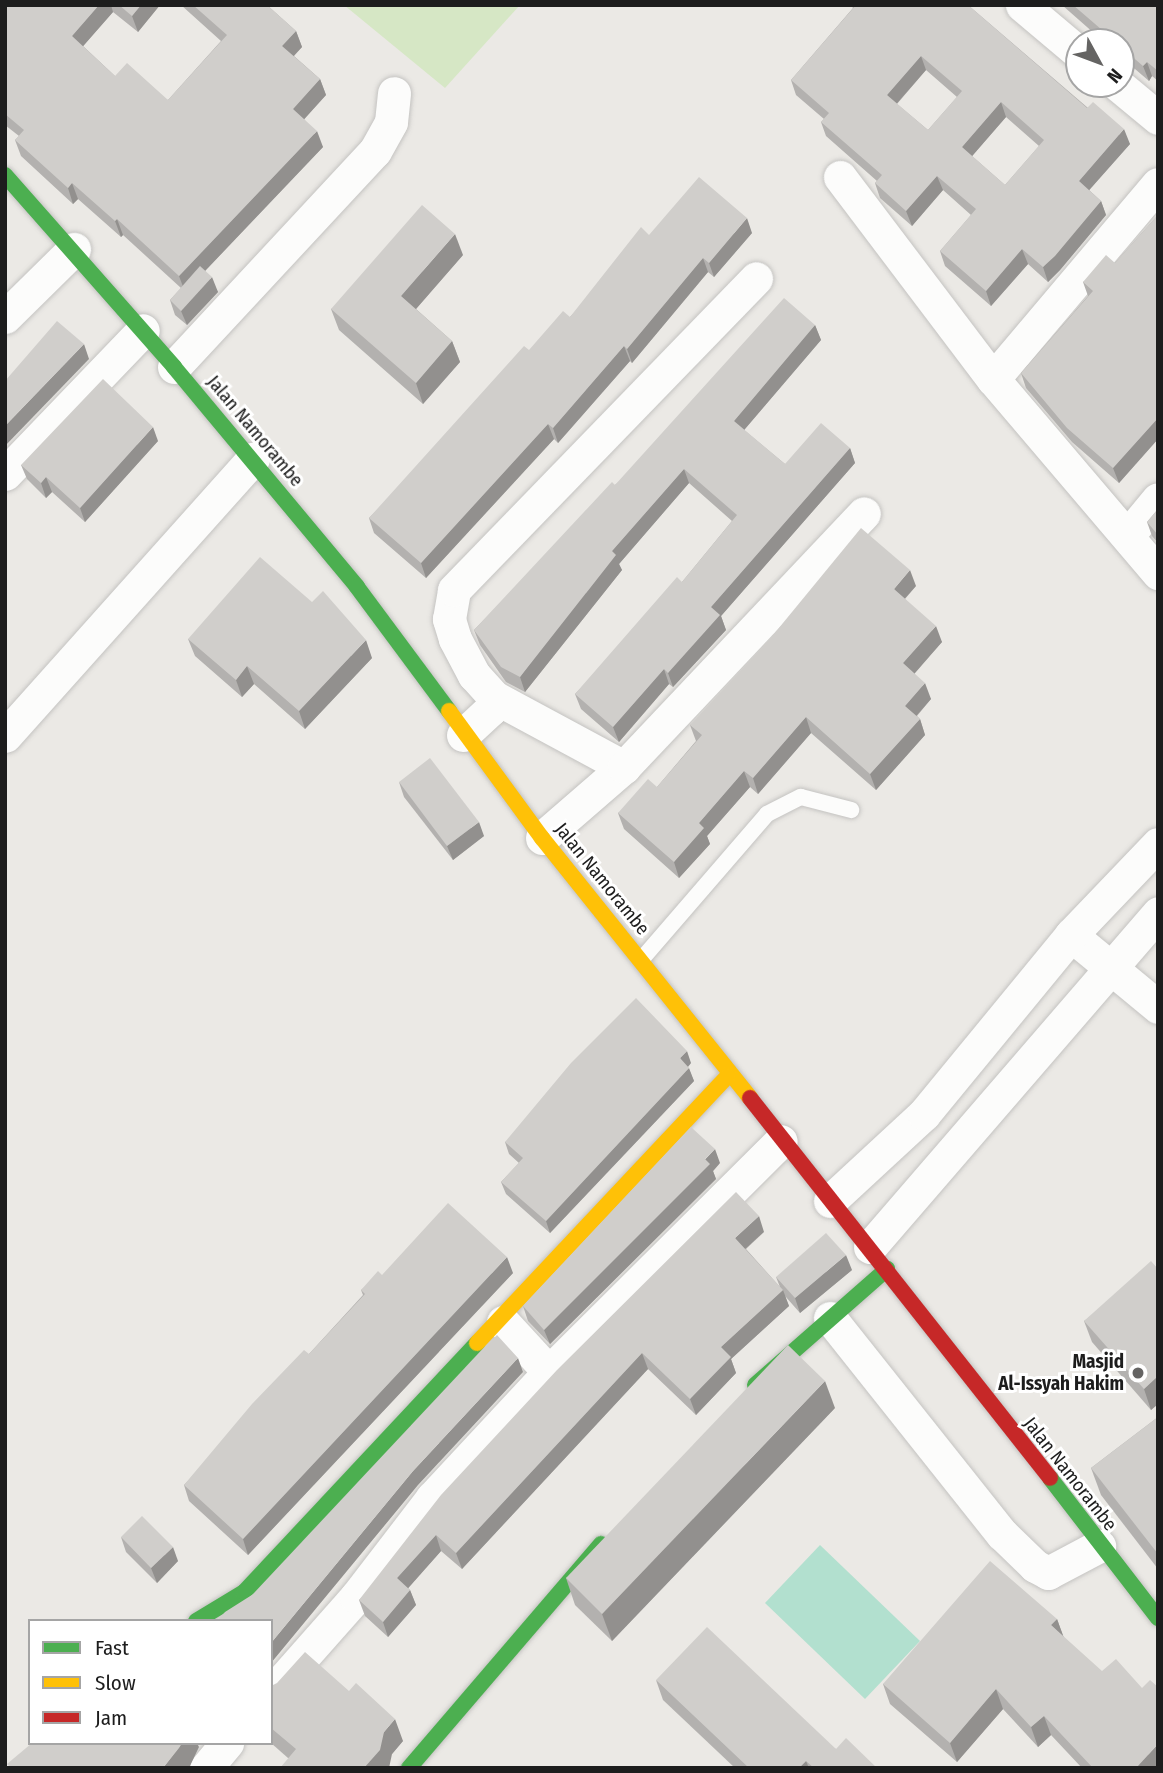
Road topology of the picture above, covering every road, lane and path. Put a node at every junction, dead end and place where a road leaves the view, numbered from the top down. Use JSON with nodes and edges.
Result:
{"nodes":[{"id":1,"x":1022,"y":5,"type":"edge"},
{"id":2,"x":1065,"y":40,"type":"edge"},
{"id":3,"x":394,"y":93,"type":"dead end"},
{"id":4,"x":1134,"y":98,"type":"edge"},
{"id":5,"x":1158,"y":118,"type":"edge"},
{"id":6,"x":5,"y":176,"type":"edge"},
{"id":7,"x":841,"y":177,"type":"dead end"},
{"id":8,"x":1158,"y":184,"type":"edge"},
{"id":9,"x":74,"y":249,"type":"junction"},
{"id":10,"x":756,"y":278,"type":"dead end"},
{"id":11,"x":5,"y":317,"type":"edge"},
{"id":12,"x":143,"y":330,"type":"junction"},
{"id":13,"x":174,"y":367,"type":"junction"},
{"id":14,"x":993,"y":379,"type":"junction"},
{"id":15,"x":253,"y":459,"type":"junction"},
{"id":16,"x":5,"y":474,"type":"edge"},
{"id":17,"x":1158,"y":499,"type":"edge"},
{"id":18,"x":864,"y":513,"type":"dead end"},
{"id":19,"x":1129,"y":534,"type":"junction"},
{"id":20,"x":1158,"y":573,"type":"edge"},
{"id":21,"x":494,"y":697,"type":"junction"},
{"id":22,"x":463,"y":735,"type":"junction"},
{"id":23,"x":5,"y":736,"type":"edge"},
{"id":24,"x":624,"y":767,"type":"junction"},
{"id":25,"x":851,"y":810,"type":"dead end"},
{"id":26,"x":542,"y":838,"type":"junction"},
{"id":27,"x":1158,"y":844,"type":"edge"},
{"id":28,"x":1158,"y":913,"type":"edge"},
{"id":29,"x":1071,"y":935,"type":"junction"},
{"id":30,"x":641,"y":960,"type":"junction"},
{"id":31,"x":1108,"y":967,"type":"junction"},
{"id":32,"x":1158,"y":1007,"type":"edge"},
{"id":33,"x":728,"y":1076,"type":"junction"},
{"id":34,"x":782,"y":1141,"type":"junction"},
{"id":35,"x":830,"y":1201,"type":"junction"},
{"id":36,"x":878,"y":1258,"type":"junction"},
{"id":37,"x":830,"y":1318,"type":"junction"},
{"id":38,"x":503,"y":1322,"type":"junction"},
{"id":39,"x":549,"y":1372,"type":"junction"},
{"id":40,"x":747,"y":1393,"type":"edge"},
{"id":41,"x":615,"y":1530,"type":"edge"},
{"id":42,"x":1100,"y":1546,"type":"junction"},
{"id":43,"x":1158,"y":1618,"type":"edge"},
{"id":44,"x":199,"y":1619,"type":"edge"},
{"id":45,"x":273,"y":1691,"type":"edge"},
{"id":46,"x":226,"y":1745,"type":"edge"},
{"id":47,"x":206,"y":1768,"type":"edge"},
{"id":48,"x":409,"y":1768,"type":"edge"}],
"edges":[{"from":1,"to":2,"type":"street"},
{"from":3,"to":13,"type":"street"},
{"from":4,"to":5,"type":"street"},
{"from":6,"to":9,"type":"main road","name":"Jalan Namorambe"},
{"from":7,"to":14,"type":"street"},
{"from":8,"to":14,"type":"street"},
{"from":9,"to":11,"type":"street"},
{"from":9,"to":12,"type":"main road","name":"Jalan Namorambe"},
{"from":10,"to":21,"type":"street"},
{"from":12,"to":13,"type":"main road","name":"Jalan Namorambe"},
{"from":12,"to":16,"type":"street"},
{"from":13,"to":15,"type":"main road","name":"Jalan Namorambe"},
{"from":14,"to":19,"type":"street"},
{"from":15,"to":22,"type":"main road","name":"Jalan Namorambe"},
{"from":15,"to":23,"type":"street"},
{"from":17,"to":19,"type":"street"},
{"from":18,"to":24,"type":"street"},
{"from":19,"to":20,"type":"street"},
{"from":21,"to":22,"type":"street"},
{"from":21,"to":24,"type":"street"},
{"from":22,"to":26,"type":"main road","name":"Jalan Namorambe"},
{"from":24,"to":26,"type":"street"},
{"from":25,"to":30,"type":"lane"},
{"from":26,"to":30,"type":"main road","name":"Jalan Namorambe"},
{"from":27,"to":29,"type":"street"},
{"from":28,"to":31,"type":"street"},
{"from":29,"to":31,"type":"street"},
{"from":29,"to":35,"type":"street"},
{"from":30,"to":33,"type":"main road","name":"Jalan Namorambe"},
{"from":31,"to":32,"type":"street"},
{"from":31,"to":36,"type":"street"},
{"from":33,"to":34,"type":"main road","name":"Jalan Namorambe"},
{"from":33,"to":38,"type":"main road"},
{"from":34,"to":35,"type":"main road","name":"Jalan Namorambe"},
{"from":34,"to":39,"type":"street"},
{"from":35,"to":36,"type":"main road","name":"Jalan Namorambe"},
{"from":36,"to":37,"type":"main road"},
{"from":36,"to":42,"type":"main road","name":"Jalan Namorambe"},
{"from":37,"to":40,"type":"main road"},
{"from":37,"to":42,"type":"street"},
{"from":38,"to":39,"type":"street"},
{"from":38,"to":44,"type":"main road"},
{"from":39,"to":45,"type":"street"},
{"from":41,"to":48,"type":"main road"},
{"from":42,"to":43,"type":"main road","name":"Jalan Namorambe"},
{"from":46,"to":47,"type":"street"}]}
